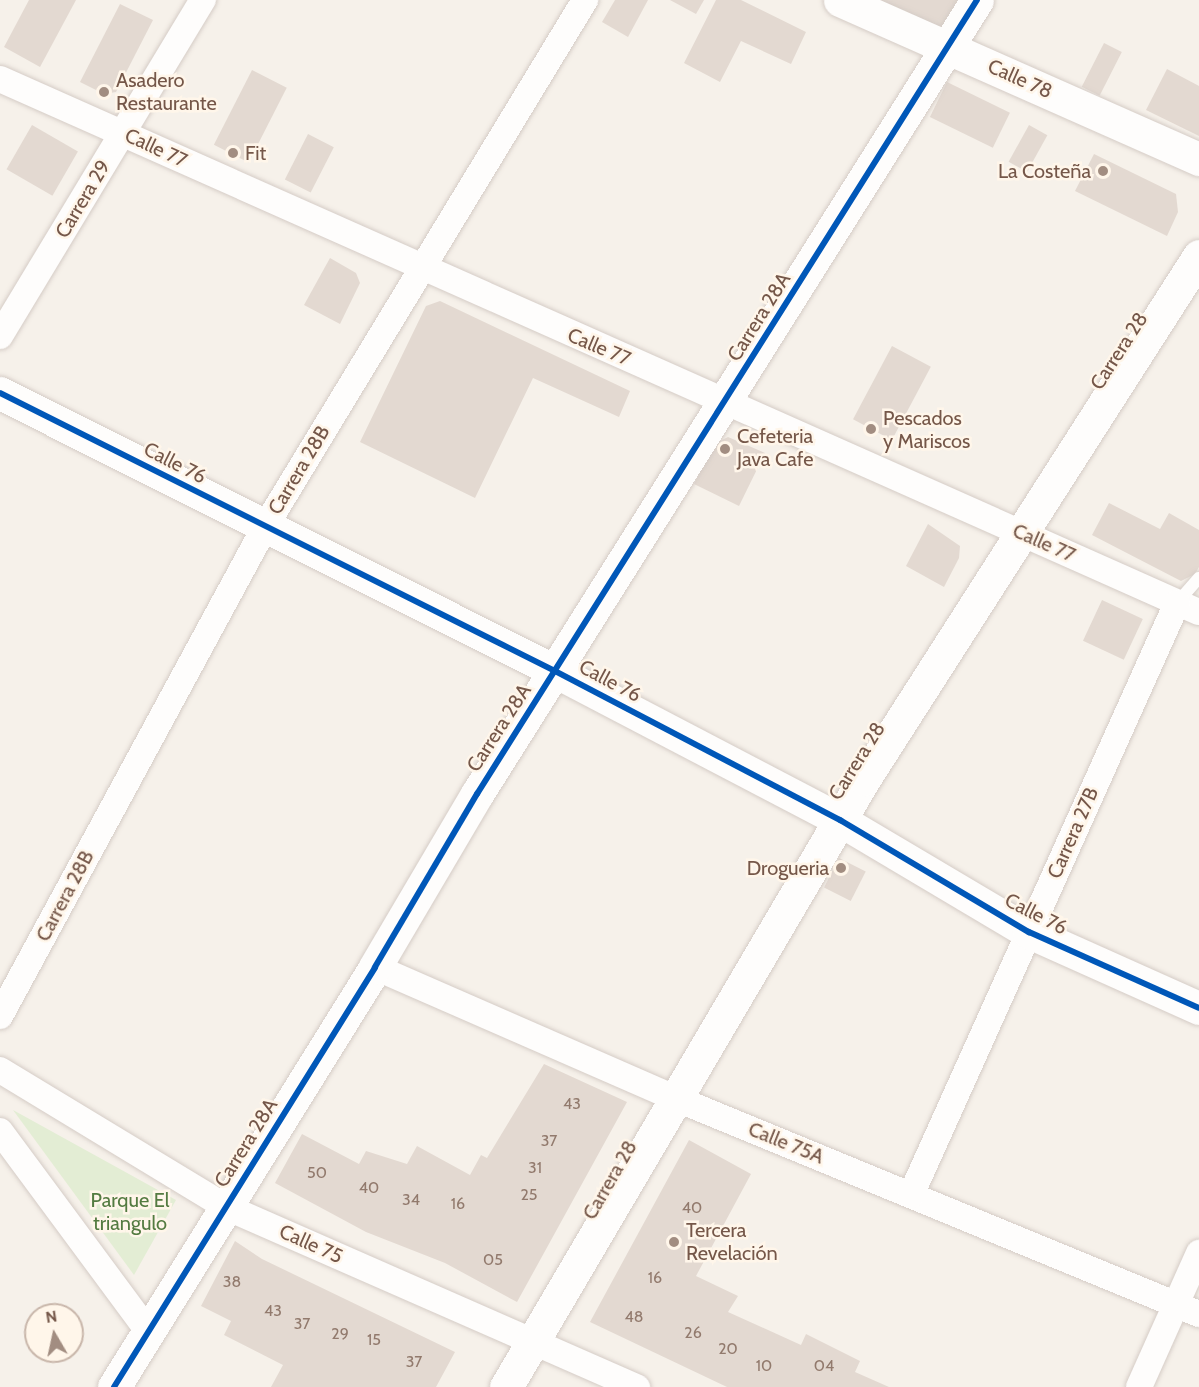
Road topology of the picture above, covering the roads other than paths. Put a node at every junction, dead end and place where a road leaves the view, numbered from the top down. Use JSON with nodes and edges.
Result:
{"nodes":[{"id":1,"x":203,"y":0,"type":"edge"},
{"id":2,"x":585,"y":0,"type":"edge"},
{"id":3,"x":840,"y":0,"type":"edge"},
{"id":4,"x":977,"y":0,"type":"edge"},
{"id":5,"x":948,"y":47,"type":"junction"},
{"id":6,"x":0,"y":80,"type":"edge"},
{"id":7,"x":122,"y":133,"type":"junction"},
{"id":8,"x":1199,"y":159,"type":"edge"},
{"id":9,"x":1199,"y":256,"type":"edge"},
{"id":10,"x":422,"y":270,"type":"junction"},
{"id":11,"x":0,"y":336,"type":"edge"},
{"id":12,"x":0,"y":393,"type":"edge"},
{"id":13,"x":726,"y":402,"type":"junction"},
{"id":14,"x":265,"y":527,"type":"junction"},
{"id":15,"x":1022,"y":533,"type":"junction"},
{"id":16,"x":1199,"y":578,"type":"edge"},
{"id":17,"x":1188,"y":608,"type":"edge"},
{"id":18,"x":555,"y":671,"type":"junction"},
{"id":19,"x":840,"y":820,"type":"junction"},
{"id":20,"x":1029,"y":932,"type":"junction"},
{"id":21,"x":375,"y":966,"type":"junction"},
{"id":22,"x":1199,"y":1008,"type":"edge"},
{"id":23,"x":0,"y":1016,"type":"edge"},
{"id":24,"x":0,"y":1070,"type":"edge"},
{"id":25,"x":677,"y":1099,"type":"junction"},
{"id":26,"x":0,"y":1131,"type":"edge"},
{"id":27,"x":911,"y":1195,"type":"junction"},
{"id":28,"x":226,"y":1207,"type":"junction"},
{"id":29,"x":1199,"y":1253,"type":"edge"},
{"id":30,"x":1188,"y":1309,"type":"edge"},
{"id":31,"x":148,"y":1332,"type":"junction"},
{"id":32,"x":534,"y":1342,"type":"junction"},
{"id":33,"x":114,"y":1387,"type":"edge"},
{"id":34,"x":506,"y":1387,"type":"edge"},
{"id":35,"x":637,"y":1387,"type":"edge"},
{"id":36,"x":1139,"y":1387,"type":"edge"}],
"edges":[{"from":1,"to":7,"type":"street","name":"Carrera 29"},
{"from":2,"to":10,"type":"street","name":"Carrera 28B"},
{"from":3,"to":5,"type":"street","name":"Calle 78"},
{"from":4,"to":5,"type":"street","name":"Carrera 28A"},
{"from":5,"to":8,"type":"street","name":"Calle 78"},
{"from":5,"to":13,"type":"street","name":"Carrera 28A"},
{"from":6,"to":7,"type":"street","name":"Calle 77"},
{"from":7,"to":10,"type":"street","name":"Calle 77"},
{"from":7,"to":11,"type":"street","name":"Carrera 29"},
{"from":9,"to":15,"type":"street","name":"Carrera 28"},
{"from":10,"to":13,"type":"street","name":"Calle 77"},
{"from":10,"to":14,"type":"street","name":"Carrera 28B"},
{"from":12,"to":14,"type":"street","name":"Calle 76"},
{"from":13,"to":15,"type":"street","name":"Calle 77"},
{"from":13,"to":18,"type":"street","name":"Carrera 28A"},
{"from":14,"to":18,"type":"street","name":"Calle 76"},
{"from":14,"to":23,"type":"street","name":"Carrera 28B"},
{"from":15,"to":17,"type":"street","name":"Calle 77"},
{"from":15,"to":19,"type":"street","name":"Carrera 28"},
{"from":16,"to":17,"type":"lane"},
{"from":17,"to":20,"type":"street","name":"Carrera 27B"},
{"from":18,"to":19,"type":"street","name":"Calle 76"},
{"from":18,"to":21,"type":"street","name":"Carrera 28A"},
{"from":19,"to":20,"type":"street","name":"Calle 76"},
{"from":19,"to":25,"type":"street","name":"Carrera 28"},
{"from":20,"to":22,"type":"street","name":"Calle 76"},
{"from":20,"to":27,"type":"street","name":"Carrera 27B"},
{"from":21,"to":25,"type":"street","name":"Calle 75A"},
{"from":21,"to":28,"type":"street","name":"Carrera 28A"},
{"from":24,"to":28,"type":"street","name":"Calle 75"},
{"from":25,"to":27,"type":"street","name":"Calle 75A"},
{"from":25,"to":32,"type":"street","name":"Carrera 28"},
{"from":26,"to":31,"type":"street"},
{"from":27,"to":30,"type":"street","name":"Calle 75A"},
{"from":28,"to":31,"type":"street","name":"Carrera 28A"},
{"from":28,"to":32,"type":"street","name":"Calle 75"},
{"from":29,"to":30,"type":"street"},
{"from":30,"to":36,"type":"street"},
{"from":31,"to":33,"type":"street","name":"Carrera 28A"},
{"from":32,"to":34,"type":"street","name":"Carrera 28"},
{"from":32,"to":35,"type":"street","name":"Calle 75"}]}
